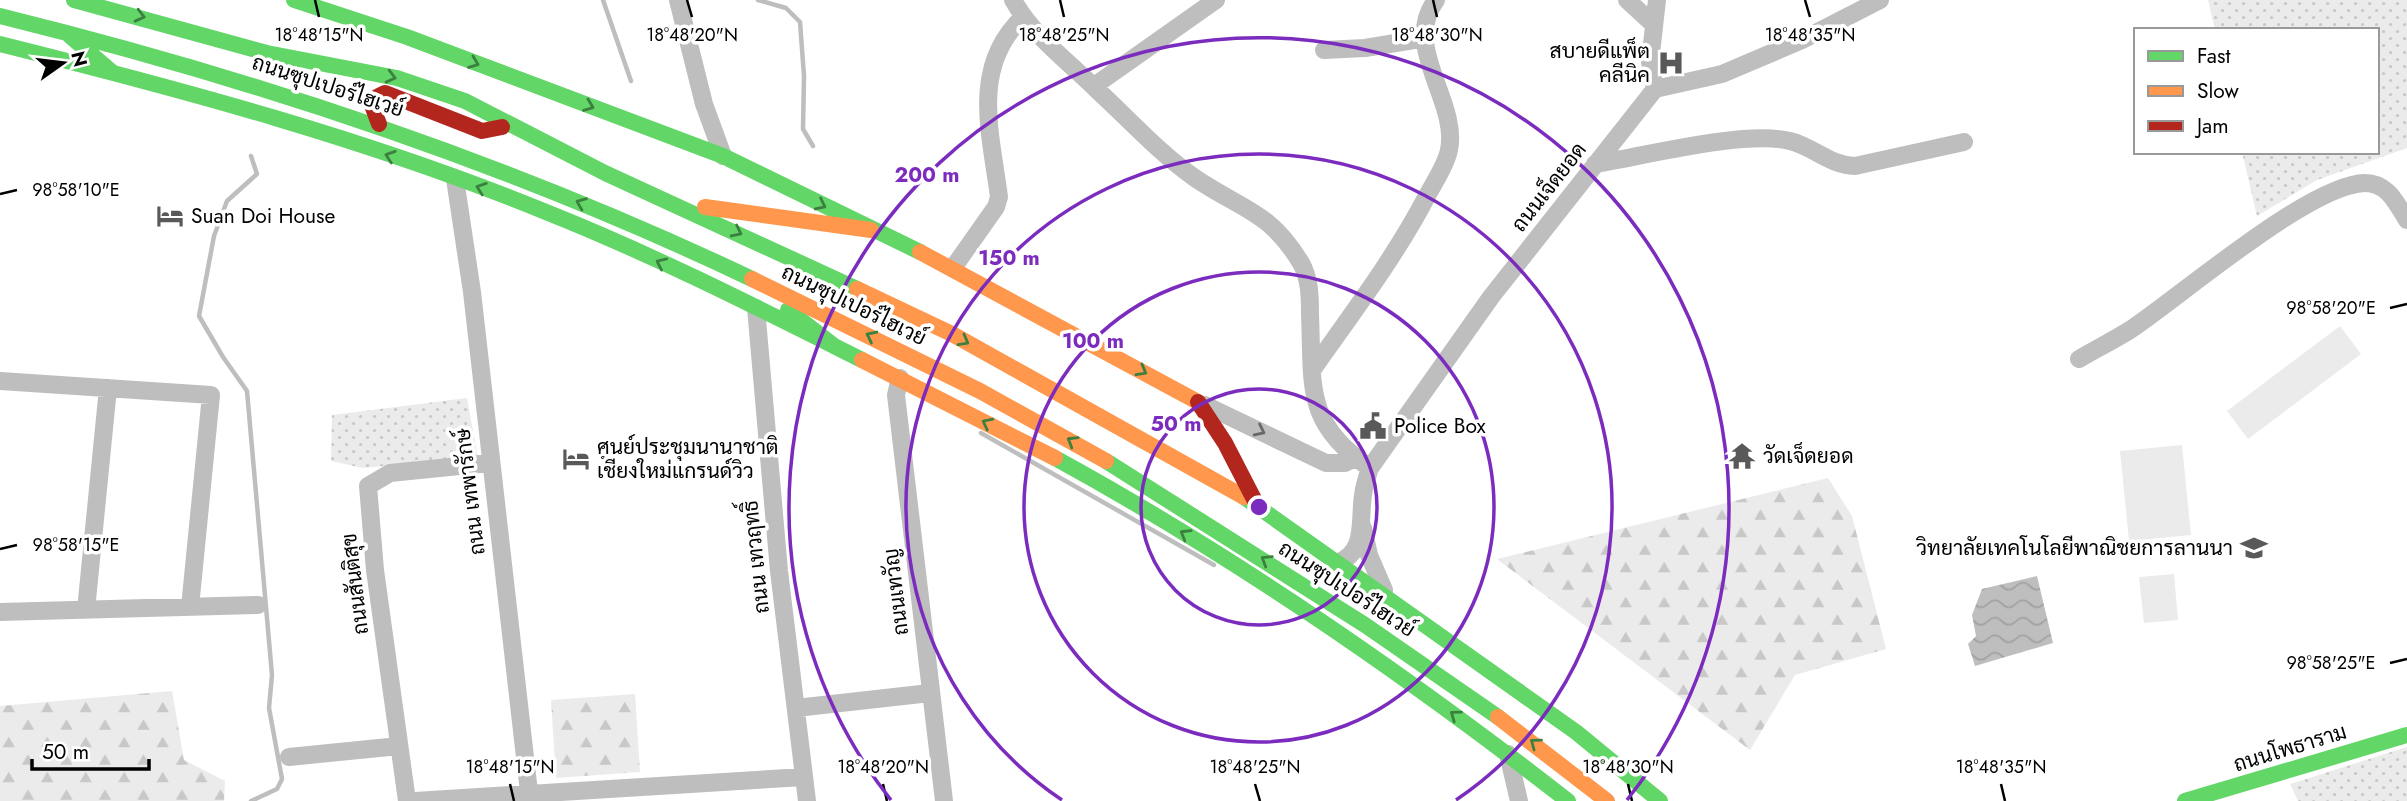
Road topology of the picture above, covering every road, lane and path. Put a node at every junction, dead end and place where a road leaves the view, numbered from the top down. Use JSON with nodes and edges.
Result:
{"nodes":[{"id":1,"x":74,"y":0,"type":"edge"},
{"id":2,"x":294,"y":0,"type":"edge"},
{"id":3,"x":678,"y":0,"type":"edge"},
{"id":4,"x":1013,"y":0,"type":"edge"},
{"id":5,"x":1216,"y":0,"type":"edge"},
{"id":6,"x":1436,"y":0,"type":"edge"},
{"id":7,"x":1627,"y":0,"type":"edge"},
{"id":8,"x":1657,"y":0,"type":"edge"},
{"id":9,"x":1880,"y":0,"type":"edge"},
{"id":10,"x":93,"y":3,"type":"edge"},
{"id":11,"x":2,"y":17,"type":"edge"},
{"id":12,"x":1023,"y":18,"type":"junction"},
{"id":13,"x":1653,"y":24,"type":"junction"},
{"id":14,"x":63,"y":30,"type":"junction"},
{"id":15,"x":1426,"y":38,"type":"junction"},
{"id":16,"x":0,"y":44,"type":"edge"},
{"id":17,"x":1324,"y":50,"type":"dead end"},
{"id":18,"x":112,"y":72,"type":"junction"},
{"id":19,"x":1094,"y":86,"type":"junction"},
{"id":20,"x":1655,"y":89,"type":"junction"},
{"id":21,"x":379,"y":124,"type":"junction"},
{"id":22,"x":514,"y":125,"type":"junction"},
{"id":23,"x":1964,"y":142,"type":"dead end"},
{"id":24,"x":723,"y":156,"type":"junction"},
{"id":25,"x":1595,"y":164,"type":"junction"},
{"id":26,"x":455,"y":179,"type":"junction"},
{"id":27,"x":676,"y":202,"type":"junction"},
{"id":28,"x":2407,"y":220,"type":"edge"},
{"id":29,"x":871,"y":230,"type":"junction"},
{"id":30,"x":953,"y":268,"type":"junction"},
{"id":31,"x":734,"y":269,"type":"junction"},
{"id":32,"x":756,"y":307,"type":"junction"},
{"id":33,"x":833,"y":345,"type":"junction"},
{"id":34,"x":2079,"y":359,"type":"dead end"},
{"id":35,"x":1312,"y":369,"type":"junction"},
{"id":36,"x":900,"y":378,"type":"junction"},
{"id":37,"x":0,"y":382,"type":"edge"},
{"id":38,"x":108,"y":388,"type":"junction"},
{"id":39,"x":1198,"y":402,"type":"junction"},
{"id":40,"x":489,"y":463,"type":"junction"},
{"id":41,"x":1362,"y":463,"type":"junction"},
{"id":42,"x":1257,"y":505,"type":"junction"},
{"id":43,"x":1362,"y":521,"type":"junction"},
{"id":44,"x":1337,"y":563,"type":"junction"},
{"id":45,"x":258,"y":605,"type":"dead end"},
{"id":46,"x":1395,"y":605,"type":"junction"},
{"id":47,"x":190,"y":607,"type":"junction"},
{"id":48,"x":86,"y":610,"type":"junction"},
{"id":49,"x":0,"y":612,"type":"edge"},
{"id":50,"x":930,"y":693,"type":"junction"},
{"id":51,"x":796,"y":708,"type":"junction"},
{"id":52,"x":2407,"y":736,"type":"edge"},
{"id":53,"x":399,"y":746,"type":"junction"},
{"id":54,"x":1508,"y":754,"type":"junction"},
{"id":55,"x":289,"y":757,"type":"dead end"},
{"id":56,"x":804,"y":777,"type":"junction"},
{"id":57,"x":662,"y":794,"type":"edge"},
{"id":58,"x":530,"y":798,"type":"edge"},
{"id":59,"x":407,"y":801,"type":"edge"},
{"id":60,"x":415,"y":801,"type":"edge"},
{"id":61,"x":807,"y":801,"type":"edge"},
{"id":62,"x":944,"y":801,"type":"edge"},
{"id":63,"x":1519,"y":801,"type":"edge"},
{"id":64,"x":1568,"y":801,"type":"edge"},
{"id":65,"x":1608,"y":801,"type":"edge"},
{"id":66,"x":1660,"y":801,"type":"edge"},
{"id":67,"x":2185,"y":801,"type":"edge"}],
"edges":[{"from":1,"to":10,"type":"main road","name":"ถนนซุปเปอร์ไฮเวย์"},
{"from":2,"to":24,"type":"main road","one_way":true},
{"from":3,"to":24,"type":"street"},
{"from":4,"to":12,"type":"street"},
{"from":5,"to":19,"type":"street"},
{"from":6,"to":15,"type":"street"},
{"from":7,"to":13,"type":"street"},
{"from":8,"to":13,"type":"street"},
{"from":9,"to":20,"type":"street"},
{"from":10,"to":22,"type":"main road","name":"ถนนซุปเปอร์ไฮเวย์","one_way":true},
{"from":11,"to":14,"type":"main road","name":"ถนนซุปเปอร์ไฮเวย์"},
{"from":12,"to":19,"type":"street"},
{"from":12,"to":30,"type":"street"},
{"from":13,"to":20,"type":"street"},
{"from":14,"to":18,"type":"main road"},
{"from":14,"to":21,"type":"main road","name":"ถนนซุปเปอร์ไฮเวย์"},
{"from":15,"to":17,"type":"street"},
{"from":15,"to":35,"type":"street"},
{"from":16,"to":18,"type":"main road"},
{"from":26,"to":18,"type":"main road","one_way":true},
{"from":19,"to":35,"type":"street"},
{"from":20,"to":25,"type":"street","name":"ถนนเจ็ดยอด"},
{"from":21,"to":22,"type":"main road"},
{"from":31,"to":21,"type":"main road","name":"ถนนซุปเปอร์ไฮเวย์","one_way":true},
{"from":22,"to":27,"type":"main road","name":"ถนนซุปเปอร์ไฮเวย์"},
{"from":23,"to":25,"type":"street"},
{"from":24,"to":29,"type":"main road","one_way":true},
{"from":25,"to":41,"type":"street","name":"ถนนเจ็ดยอด"},
{"from":32,"to":26,"type":"main road","one_way":true},
{"from":26,"to":40,"type":"street","name":"ถนน เทพารักษ์"},
{"from":27,"to":29,"type":"main road"},
{"from":27,"to":42,"type":"main road","name":"ถนนซุปเปอร์ไฮเวย์","one_way":true},
{"from":28,"to":34,"type":"street"},
{"from":29,"to":30,"type":"main road"},
{"from":30,"to":39,"type":"main road","one_way":true},
{"from":31,"to":33,"type":"main road"},
{"from":65,"to":31,"type":"main road","name":"ถนนซุปเปอร์ไฮเวย์","one_way":true},
{"from":32,"to":33,"type":"main road"},
{"from":32,"to":51,"type":"street","name":"ถนน เทวฤทธิ์"},
{"from":33,"to":36,"type":"main road"},
{"from":35,"to":41,"type":"street"},
{"from":36,"to":50,"type":"street","name":"ถนนเทวัญ"},
{"from":54,"to":36,"type":"main road","one_way":true},
{"from":37,"to":38,"type":"street"},
{"from":38,"to":47,"type":"street"},
{"from":38,"to":48,"type":"street"},
{"from":39,"to":41,"type":"street","one_way":true},
{"from":39,"to":42,"type":"main road"},
{"from":40,"to":53,"type":"street","name":"ถนนสันติสุข"},
{"from":40,"to":58,"type":"street","name":"ถนน เทพารักษ์"},
{"from":41,"to":43,"type":"street","name":"ถนนเจ็ดยอด"},
{"from":42,"to":44,"type":"main road","name":"ถนนซุปเปอร์ไฮเวย์"},
{"from":43,"to":44,"type":"street","name":"ถนนเจ็ดยอด"},
{"from":43,"to":46,"type":"street","name":"ถนนเจ็ดยอด"},
{"from":44,"to":46,"type":"main road","name":"ถนนซุปเปอร์ไฮเวย์"},
{"from":45,"to":47,"type":"street"},
{"from":46,"to":66,"type":"main road","name":"ถนนซุปเปอร์ไฮเวย์"},
{"from":47,"to":48,"type":"street"},
{"from":48,"to":49,"type":"street"},
{"from":50,"to":51,"type":"street"},
{"from":50,"to":62,"type":"street","name":"ถนนเทวัญ"},
{"from":51,"to":56,"type":"street","name":"ถนน เทวฤทธิ์"},
{"from":52,"to":67,"type":"main road","name":"ถนนโพธาราม"},
{"from":53,"to":55,"type":"street"},
{"from":53,"to":59,"type":"street","name":"ถนนสันติสุข"},
{"from":54,"to":63,"type":"street"},
{"from":54,"to":64,"type":"main road"},
{"from":56,"to":57,"type":"street"},
{"from":56,"to":61,"type":"street","name":"ถนน เทวฤทธิ์"},
{"from":57,"to":58,"type":"street"},
{"from":58,"to":60,"type":"street"}]}
